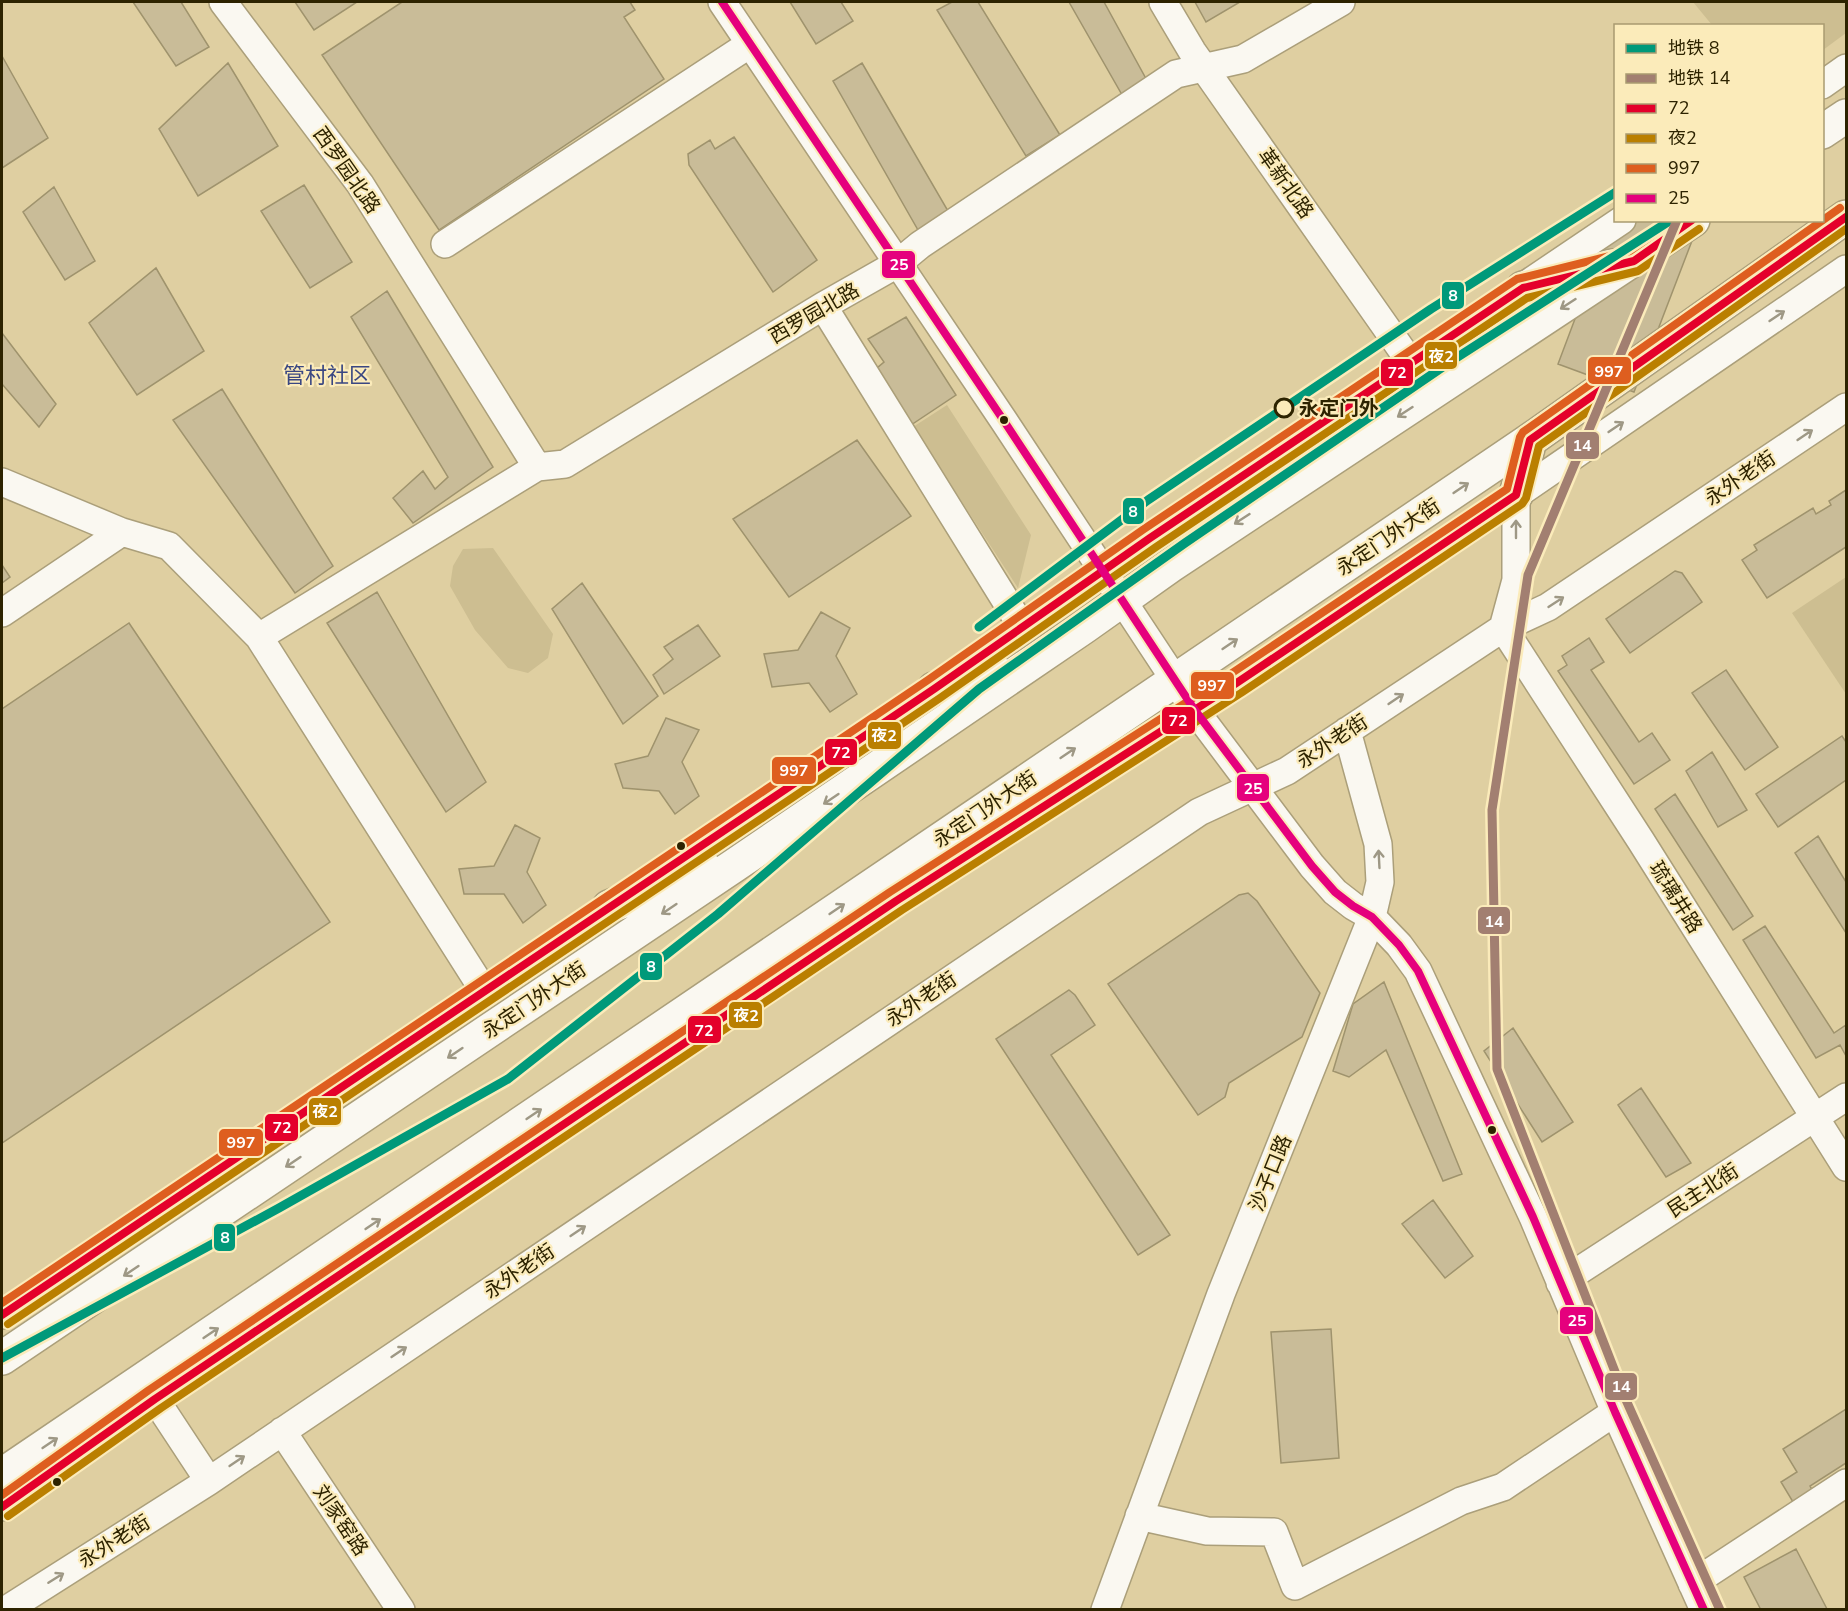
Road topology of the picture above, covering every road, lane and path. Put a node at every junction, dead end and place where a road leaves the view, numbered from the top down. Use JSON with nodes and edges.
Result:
{"nodes":[{"id":1,"x":223,"y":2,"type":"edge"},
{"id":2,"x":722,"y":2,"type":"edge"},
{"id":3,"x":1163,"y":2,"type":"edge"},
{"id":4,"x":1341,"y":2,"type":"edge"},
{"id":5,"x":750,"y":44,"type":"junction"},
{"id":6,"x":1205,"y":68,"type":"junction"},
{"id":7,"x":1846,"y":68,"type":"edge"},
{"id":8,"x":1824,"y":84,"type":"edge"},
{"id":9,"x":1846,"y":116,"type":"edge"},
{"id":10,"x":1824,"y":131,"type":"edge"},
{"id":11,"x":1846,"y":218,"type":"edge"},
{"id":12,"x":1619,"y":222,"type":"edge"},
{"id":13,"x":1690,"y":222,"type":"edge"},
{"id":14,"x":445,"y":244,"type":"dead end"},
{"id":15,"x":1634,"y":261,"type":"junction"},
{"id":16,"x":897,"y":264,"type":"junction"},
{"id":17,"x":1846,"y":269,"type":"edge"},
{"id":18,"x":1522,"y":288,"type":"junction"},
{"id":19,"x":823,"y":306,"type":"junction"},
{"id":20,"x":1411,"y":363,"type":"junction"},
{"id":21,"x":1846,"y":407,"type":"edge"},
{"id":22,"x":1530,"y":440,"type":"junction"},
{"id":23,"x":537,"y":467,"type":"junction"},
{"id":24,"x":2,"y":482,"type":"edge"},
{"id":25,"x":1516,"y":495,"type":"junction"},
{"id":26,"x":122,"y":532,"type":"junction"},
{"id":27,"x":1102,"y":571,"type":"junction"},
{"id":28,"x":1121,"y":599,"type":"junction"},
{"id":29,"x":2,"y":613,"type":"edge"},
{"id":30,"x":1022,"y":627,"type":"junction"},
{"id":31,"x":1503,"y":628,"type":"junction"},
{"id":32,"x":259,"y":638,"type":"junction"},
{"id":33,"x":1016,"y":673,"type":"junction"},
{"id":34,"x":1175,"y":681,"type":"junction"},
{"id":35,"x":934,"y":689,"type":"junction"},
{"id":36,"x":1194,"y":709,"type":"junction"},
{"id":37,"x":1347,"y":731,"type":"junction"},
{"id":38,"x":1251,"y":787,"type":"junction"},
{"id":39,"x":765,"y":844,"type":"junction"},
{"id":40,"x":609,"y":907,"type":"junction"},
{"id":41,"x":1372,"y":917,"type":"junction"},
{"id":42,"x":484,"y":991,"type":"junction"},
{"id":43,"x":1846,"y":1097,"type":"edge"},
{"id":44,"x":1815,"y":1118,"type":"junction"},
{"id":45,"x":1846,"y":1167,"type":"edge"},
{"id":46,"x":1560,"y":1283,"type":"junction"},
{"id":47,"x":2,"y":1316,"type":"edge"},
{"id":48,"x":2,"y":1358,"type":"edge"},
{"id":49,"x":155,"y":1400,"type":"junction"},
{"id":50,"x":1615,"y":1412,"type":"junction"},
{"id":51,"x":282,"y":1431,"type":"junction"},
{"id":52,"x":2,"y":1475,"type":"edge"},
{"id":53,"x":209,"y":1480,"type":"junction"},
{"id":54,"x":1846,"y":1483,"type":"edge"},
{"id":55,"x":2,"y":1507,"type":"edge"},
{"id":56,"x":1138,"y":1516,"type":"junction"},
{"id":57,"x":1692,"y":1584,"type":"junction"},
{"id":58,"x":6,"y":1610,"type":"edge"},
{"id":59,"x":401,"y":1610,"type":"edge"},
{"id":60,"x":1105,"y":1610,"type":"edge"},
{"id":61,"x":1704,"y":1610,"type":"edge"}],
"edges":[{"from":1,"to":23,"type":"street","name":"西罗园北路"},
{"from":2,"to":5,"type":"street"},
{"from":3,"to":6,"type":"street","name":"革新北路"},
{"from":4,"to":6,"type":"street","name":"西罗园北路"},
{"from":5,"to":14,"type":"street"},
{"from":5,"to":16,"type":"street"},
{"from":6,"to":16,"type":"street","name":"西罗园北路"},
{"from":6,"to":20,"type":"street","name":"革新北路"},
{"from":7,"to":8,"type":"street"},
{"from":9,"to":10,"type":"highway"},
{"from":11,"to":22,"type":"highway","name":"永定门外大街"},
{"from":12,"to":18,"type":"street","name":"永定门外大街"},
{"from":13,"to":15,"type":"highway","name":"永定门外大街"},
{"from":15,"to":18,"type":"highway"},
{"from":15,"to":28,"type":"highway","name":"永定门外大街","one_way":true},
{"from":16,"to":19,"type":"street","name":"西罗园北路"},
{"from":16,"to":27,"type":"street"},
{"from":25,"to":17,"type":"street","name":"永定门外大街","one_way":true},
{"from":18,"to":20,"type":"street","name":"永定门外大街"},
{"from":19,"to":23,"type":"street","name":"西罗园北路"},
{"from":19,"to":30,"type":"street"},
{"from":20,"to":27,"type":"street","name":"永定门外大街"},
{"from":31,"to":21,"type":"street","name":"永外老街","one_way":true},
{"from":22,"to":25,"type":"highway"},
{"from":34,"to":22,"type":"highway","name":"永定门外大街","one_way":true},
{"from":23,"to":32,"type":"street","name":"西罗园北路"},
{"from":24,"to":26,"type":"street"},
{"from":31,"to":25,"type":"street","one_way":true},
{"from":25,"to":36,"type":"street","name":"永定门外大街"},
{"from":26,"to":29,"type":"street"},
{"from":26,"to":32,"type":"street"},
{"from":27,"to":28,"type":"street"},
{"from":27,"to":30,"type":"street","name":"永定门外大街"},
{"from":28,"to":33,"type":"highway","name":"永定门外大街"},
{"from":28,"to":34,"type":"street"},
{"from":30,"to":35,"type":"street","name":"永定门外大街"},
{"from":37,"to":31,"type":"street","name":"永外老街","one_way":true},
{"from":31,"to":44,"type":"street","name":"琉璃井路"},
{"from":32,"to":42,"type":"street"},
{"from":33,"to":35,"type":"highway"},
{"from":33,"to":39,"type":"highway","name":"永定门外大街","one_way":true},
{"from":34,"to":36,"type":"street"},
{"from":52,"to":34,"type":"highway","name":"永定门外大街","one_way":true},
{"from":35,"to":40,"type":"street","name":"永定门外大街"},
{"from":36,"to":38,"type":"street"},
{"from":36,"to":49,"type":"street","name":"永定门外大街"},
{"from":37,"to":38,"type":"street","name":"永外老街"},
{"from":41,"to":37,"type":"street","name":"沙子口路","one_way":true},
{"from":38,"to":41,"type":"street"},
{"from":51,"to":38,"type":"street","name":"永外老街","one_way":true},
{"from":39,"to":40,"type":"highway"},
{"from":39,"to":48,"type":"highway","name":"永定门外大街","one_way":true},
{"from":40,"to":42,"type":"street","name":"永定门外大街"},
{"from":41,"to":46,"type":"street"},
{"from":41,"to":56,"type":"street","name":"沙子口路"},
{"from":42,"to":47,"type":"street","name":"永定门外大街"},
{"from":43,"to":44,"type":"street","name":"民主北街"},
{"from":44,"to":45,"type":"street","name":"琉璃井路"},
{"from":44,"to":46,"type":"street","name":"民主北街"},
{"from":46,"to":50,"type":"street"},
{"from":49,"to":53,"type":"street"},
{"from":49,"to":55,"type":"street","name":"永定门外大街"},
{"from":50,"to":56,"type":"street"},
{"from":50,"to":57,"type":"street"},
{"from":53,"to":51,"type":"street","name":"永外老街","one_way":true},
{"from":51,"to":59,"type":"street","name":"刘家窑路"},
{"from":58,"to":53,"type":"street","name":"永外老街","one_way":true},
{"from":54,"to":57,"type":"street"},
{"from":56,"to":60,"type":"street","name":"沙子口路"},
{"from":57,"to":61,"type":"street"}]}
